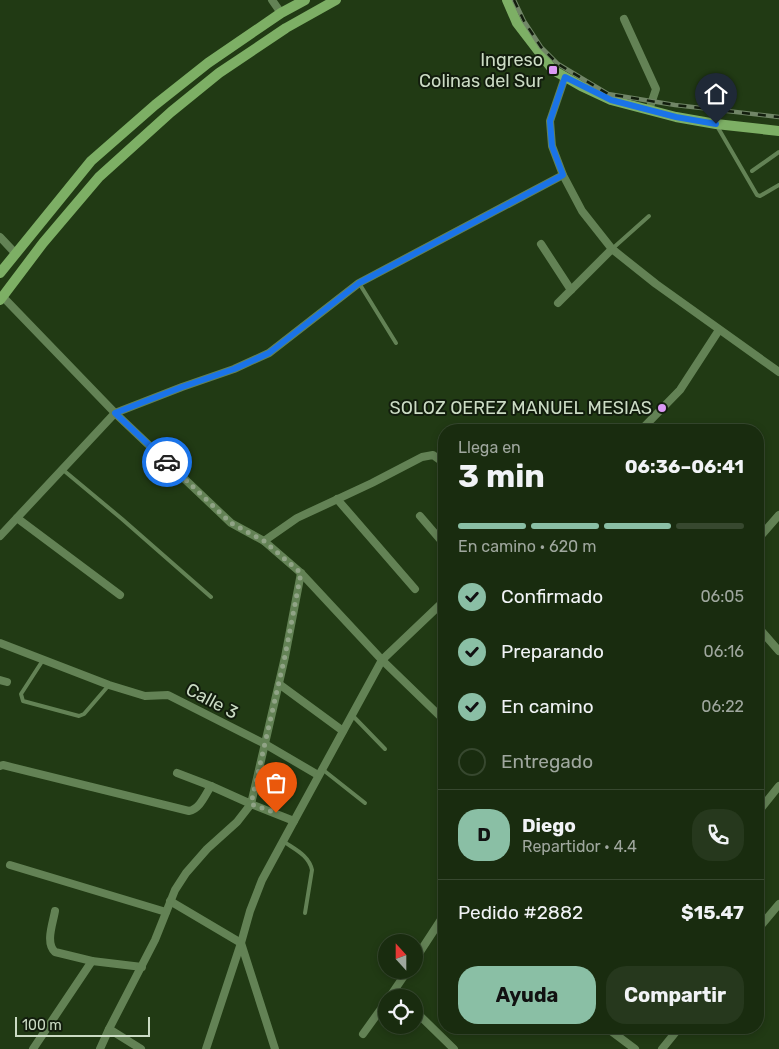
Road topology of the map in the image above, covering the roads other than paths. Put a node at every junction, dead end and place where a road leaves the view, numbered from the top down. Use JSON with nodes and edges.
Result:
{"nodes":[{"id":1,"x":272,"y":0,"type":"edge"},
{"id":2,"x":305,"y":0,"type":"edge"},
{"id":3,"x":336,"y":0,"type":"edge"},
{"id":4,"x":507,"y":0,"type":"edge"},
{"id":5,"x":281,"y":13,"type":"junction"},
{"id":6,"x":624,"y":19,"type":"dead end"},
{"id":7,"x":565,"y":77,"type":"junction"},
{"id":8,"x":649,"y":110,"type":"junction"},
{"id":9,"x":716,"y":124,"type":"junction"},
{"id":10,"x":779,"y":131,"type":"edge"},
{"id":11,"x":779,"y":152,"type":"edge"},
{"id":12,"x":752,"y":171,"type":"dead end"},
{"id":13,"x":563,"y":175,"type":"junction"},
{"id":14,"x":779,"y":185,"type":"edge"},
{"id":15,"x":649,"y":216,"type":"dead end"},
{"id":16,"x":0,"y":237,"type":"edge"},
{"id":17,"x":541,"y":244,"type":"dead end"},
{"id":18,"x":612,"y":249,"type":"junction"},
{"id":19,"x":16,"y":254,"type":"junction"},
{"id":20,"x":0,"y":273,"type":"edge"},
{"id":21,"x":359,"y":283,"type":"junction"},
{"id":22,"x":571,"y":290,"type":"junction"},
{"id":23,"x":2,"y":298,"type":"edge"},
{"id":24,"x":558,"y":303,"type":"dead end"},
{"id":25,"x":719,"y":330,"type":"junction"},
{"id":26,"x":396,"y":343,"type":"dead end"},
{"id":27,"x":779,"y":372,"type":"edge"},
{"id":28,"x":115,"y":413,"type":"junction"},
{"id":29,"x":647,"y":424,"type":"edge"},
{"id":30,"x":438,"y":459,"type":"edge"},
{"id":31,"x":62,"y":470,"type":"junction"},
{"id":32,"x":337,"y":499,"type":"junction"},
{"id":33,"x":779,"y":515,"type":"edge"},
{"id":34,"x":420,"y":516,"type":"dead end"},
{"id":35,"x":17,"y":518,"type":"junction"},
{"id":36,"x":764,"y":532,"type":"edge"},
{"id":37,"x":0,"y":536,"type":"edge"},
{"id":38,"x":438,"y":537,"type":"edge"},
{"id":39,"x":264,"y":541,"type":"junction"},
{"id":40,"x":301,"y":573,"type":"junction"},
{"id":41,"x":415,"y":589,"type":"dead end"},
{"id":42,"x":120,"y":595,"type":"dead end"},
{"id":43,"x":211,"y":597,"type":"dead end"},
{"id":44,"x":438,"y":607,"type":"edge"},
{"id":45,"x":764,"y":634,"type":"edge"},
{"id":46,"x":0,"y":643,"type":"edge"},
{"id":47,"x":779,"y":651,"type":"edge"},
{"id":48,"x":43,"y":660,"type":"junction"},
{"id":49,"x":382,"y":660,"type":"junction"},
{"id":50,"x":278,"y":684,"type":"junction"},
{"id":51,"x":109,"y":685,"type":"junction"},
{"id":52,"x":438,"y":714,"type":"edge"},
{"id":53,"x":352,"y":715,"type":"junction"},
{"id":54,"x":343,"y":730,"type":"junction"},
{"id":55,"x":265,"y":744,"type":"junction"},
{"id":56,"x":385,"y":749,"type":"dead end"},
{"id":57,"x":0,"y":766,"type":"edge"},
{"id":58,"x":320,"y":772,"type":"junction"},
{"id":59,"x":177,"y":773,"type":"dead end"},
{"id":60,"x":211,"y":786,"type":"junction"},
{"id":61,"x":779,"y":786,"type":"edge"},
{"id":62,"x":365,"y":802,"type":"dead end"},
{"id":63,"x":251,"y":804,"type":"junction"},
{"id":64,"x":764,"y":805,"type":"edge"},
{"id":65,"x":294,"y":821,"type":"junction"},
{"id":66,"x":283,"y":841,"type":"junction"},
{"id":67,"x":10,"y":865,"type":"dead end"},
{"id":68,"x":170,"y":901,"type":"junction"},
{"id":69,"x":779,"y":904,"type":"edge"},
{"id":70,"x":54,"y":911,"type":"dead end"},
{"id":71,"x":166,"y":912,"type":"junction"},
{"id":72,"x":305,"y":913,"type":"dead end"},
{"id":73,"x":764,"y":922,"type":"edge"},
{"id":74,"x":438,"y":924,"type":"edge"},
{"id":75,"x":241,"y":943,"type":"junction"},
{"id":76,"x":423,"y":947,"type":"edge"},
{"id":77,"x":92,"y":961,"type":"junction"},
{"id":78,"x":142,"y":967,"type":"junction"},
{"id":79,"x":378,"y":1013,"type":"edge"},
{"id":80,"x":423,"y":1019,"type":"edge"},
{"id":81,"x":109,"y":1030,"type":"junction"},
{"id":82,"x":438,"y":1033,"type":"edge"},
{"id":83,"x":363,"y":1034,"type":"dead end"},
{"id":84,"x":439,"y":1034,"type":"edge"},
{"id":85,"x":615,"y":1034,"type":"edge"},
{"id":86,"x":674,"y":1034,"type":"edge"},
{"id":87,"x":33,"y":1049,"type":"edge"},
{"id":88,"x":100,"y":1049,"type":"edge"},
{"id":89,"x":141,"y":1049,"type":"edge"},
{"id":90,"x":206,"y":1049,"type":"edge"},
{"id":91,"x":275,"y":1049,"type":"edge"},
{"id":92,"x":454,"y":1049,"type":"edge"},
{"id":93,"x":635,"y":1049,"type":"edge"},
{"id":94,"x":662,"y":1049,"type":"edge"}],
"edges":[{"from":1,"to":5,"type":"street"},
{"from":2,"to":5,"type":"main road"},
{"from":3,"to":23,"type":"main road"},
{"from":4,"to":7,"type":"main road"},
{"from":5,"to":19,"type":"main road"},
{"from":6,"to":8,"type":"street"},
{"from":7,"to":8,"type":"main road"},
{"from":7,"to":13,"type":"street"},
{"from":8,"to":9,"type":"main road"},
{"from":9,"to":10,"type":"main road"},
{"from":9,"to":14,"type":"lane"},
{"from":11,"to":12,"type":"lane"},
{"from":13,"to":18,"type":"street"},
{"from":13,"to":21,"type":"street"},
{"from":15,"to":18,"type":"lane"},
{"from":16,"to":19,"type":"street"},
{"from":17,"to":22,"type":"street"},
{"from":18,"to":22,"type":"street"},
{"from":18,"to":25,"type":"street"},
{"from":19,"to":20,"type":"main road"},
{"from":21,"to":26,"type":"lane"},
{"from":21,"to":28,"type":"street"},
{"from":22,"to":24,"type":"street"},
{"from":23,"to":28,"type":"street"},
{"from":25,"to":27,"type":"street"},
{"from":25,"to":29,"type":"street"},
{"from":28,"to":31,"type":"street"},
{"from":28,"to":39,"type":"street"},
{"from":30,"to":32,"type":"street"},
{"from":31,"to":35,"type":"street"},
{"from":31,"to":43,"type":"lane"},
{"from":32,"to":39,"type":"street"},
{"from":32,"to":41,"type":"street"},
{"from":33,"to":36,"type":"street"},
{"from":34,"to":38,"type":"street"},
{"from":35,"to":37,"type":"street"},
{"from":35,"to":42,"type":"street"},
{"from":39,"to":40,"type":"street"},
{"from":40,"to":49,"type":"street"},
{"from":40,"to":50,"type":"street"},
{"from":44,"to":49,"type":"street"},
{"from":45,"to":47,"type":"street"},
{"from":46,"to":48,"type":"street","name":"Calle 3"},
{"from":48,"to":51,"type":"street","name":"Calle 3"},
{"from":48,"to":51,"type":"lane"},
{"from":49,"to":52,"type":"street"},
{"from":49,"to":53,"type":"street"},
{"from":50,"to":54,"type":"street"},
{"from":50,"to":55,"type":"street"},
{"from":51,"to":55,"type":"street","name":"Calle 3"},
{"from":53,"to":54,"type":"street"},
{"from":53,"to":56,"type":"lane"},
{"from":54,"to":58,"type":"street"},
{"from":55,"to":58,"type":"street","name":"Calle 3"},
{"from":55,"to":63,"type":"street"},
{"from":57,"to":60,"type":"street"},
{"from":58,"to":62,"type":"lane"},
{"from":58,"to":65,"type":"street"},
{"from":59,"to":60,"type":"street"},
{"from":60,"to":63,"type":"street"},
{"from":61,"to":64,"type":"street"},
{"from":63,"to":65,"type":"street"},
{"from":63,"to":68,"type":"street"},
{"from":65,"to":66,"type":"street"},
{"from":66,"to":72,"type":"lane"},
{"from":66,"to":75,"type":"street"},
{"from":67,"to":71,"type":"street"},
{"from":68,"to":71,"type":"street"},
{"from":68,"to":75,"type":"street"},
{"from":69,"to":73,"type":"street"},
{"from":70,"to":77,"type":"street"},
{"from":71,"to":78,"type":"street"},
{"from":74,"to":76,"type":"street"},
{"from":75,"to":90,"type":"street"},
{"from":75,"to":91,"type":"street"},
{"from":77,"to":78,"type":"street"},
{"from":77,"to":87,"type":"street"},
{"from":78,"to":81,"type":"street"},
{"from":79,"to":83,"type":"street"},
{"from":80,"to":82,"type":"street"},
{"from":81,"to":88,"type":"street"},
{"from":81,"to":89,"type":"street"},
{"from":84,"to":92,"type":"street"},
{"from":85,"to":93,"type":"street"},
{"from":86,"to":94,"type":"street"}]}
